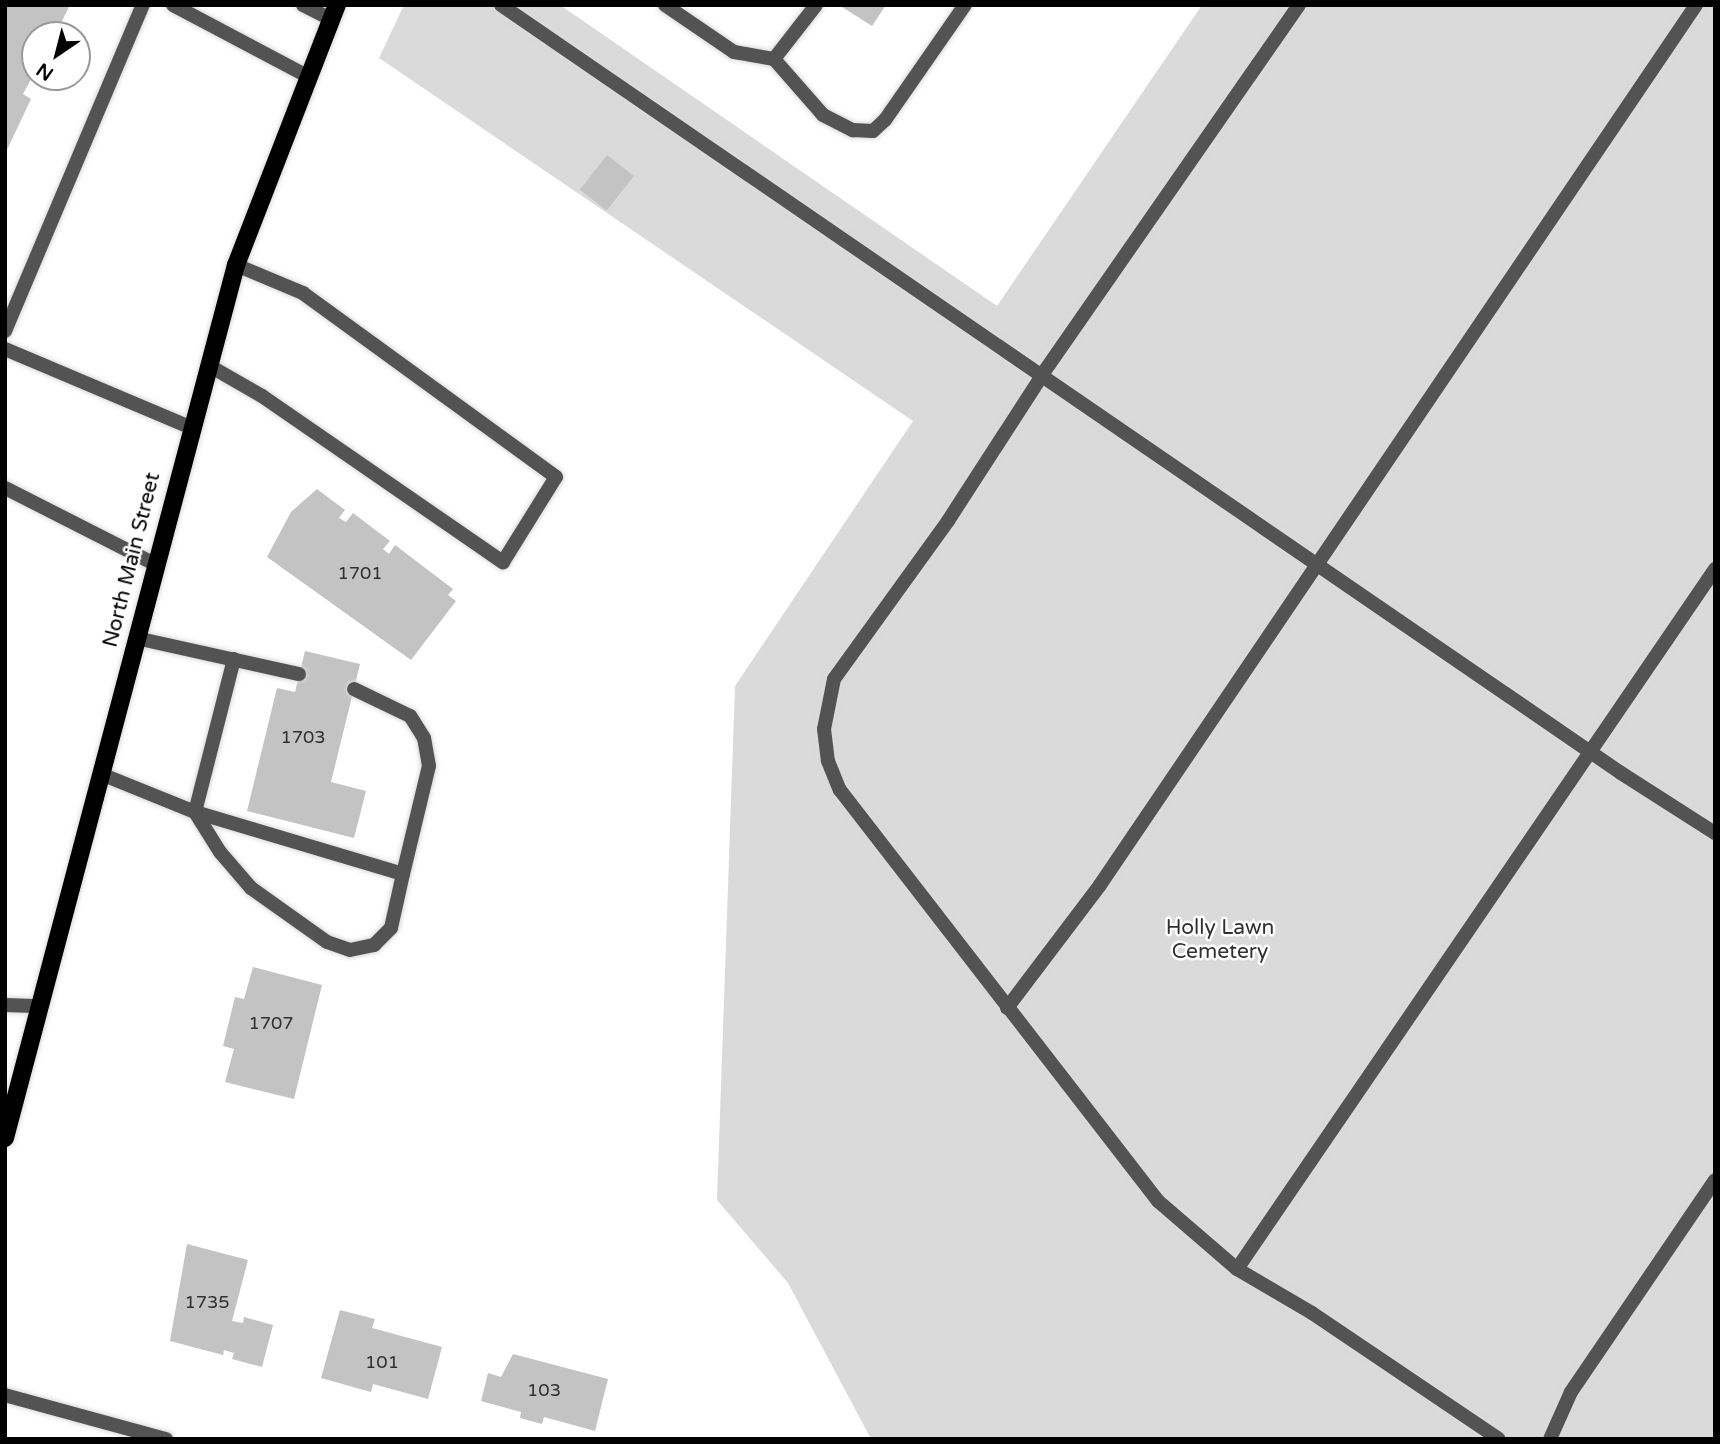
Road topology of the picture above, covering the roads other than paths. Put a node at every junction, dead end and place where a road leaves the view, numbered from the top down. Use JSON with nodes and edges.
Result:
{"nodes":[{"id":1,"x":143,"y":5,"type":"edge"},
{"id":2,"x":173,"y":5,"type":"edge"},
{"id":3,"x":303,"y":5,"type":"edge"},
{"id":4,"x":501,"y":5,"type":"edge"},
{"id":5,"x":665,"y":5,"type":"edge"},
{"id":6,"x":816,"y":5,"type":"edge"},
{"id":7,"x":965,"y":5,"type":"edge"},
{"id":8,"x":1299,"y":5,"type":"edge"},
{"id":9,"x":1696,"y":5,"type":"edge"},
{"id":10,"x":334,"y":12,"type":"edge"},
{"id":11,"x":774,"y":59,"type":"junction"},
{"id":12,"x":307,"y":76,"type":"junction"},
{"id":13,"x":236,"y":265,"type":"junction"},
{"id":14,"x":5,"y":331,"type":"edge"},
{"id":15,"x":5,"y":349,"type":"edge"},
{"id":16,"x":208,"y":365,"type":"junction"},
{"id":17,"x":1043,"y":374,"type":"junction"},
{"id":18,"x":190,"y":427,"type":"junction"},
{"id":19,"x":5,"y":488,"type":"edge"},
{"id":20,"x":155,"y":564,"type":"junction"},
{"id":21,"x":1315,"y":564,"type":"junction"},
{"id":22,"x":1715,"y":569,"type":"edge"},
{"id":23,"x":136,"y":638,"type":"junction"},
{"id":24,"x":234,"y":659,"type":"junction"},
{"id":25,"x":299,"y":674,"type":"dead end"},
{"id":26,"x":354,"y":689,"type":"dead end"},
{"id":27,"x":1590,"y":751,"type":"junction"},
{"id":28,"x":101,"y":774,"type":"junction"},
{"id":29,"x":195,"y":812,"type":"junction"},
{"id":30,"x":1715,"y":833,"type":"edge"},
{"id":31,"x":403,"y":874,"type":"junction"},
{"id":32,"x":5,"y":1005,"type":"edge"},
{"id":33,"x":41,"y":1006,"type":"junction"},
{"id":34,"x":1007,"y":1008,"type":"junction"},
{"id":35,"x":17,"y":1095,"type":"junction"},
{"id":36,"x":5,"y":1117,"type":"edge"},
{"id":37,"x":5,"y":1138,"type":"edge"},
{"id":38,"x":1715,"y":1180,"type":"edge"},
{"id":39,"x":1237,"y":1269,"type":"junction"},
{"id":40,"x":5,"y":1395,"type":"edge"},
{"id":41,"x":166,"y":1439,"type":"edge"},
{"id":42,"x":1500,"y":1439,"type":"edge"},
{"id":43,"x":1550,"y":1439,"type":"edge"}],
"edges":[{"from":1,"to":14,"type":"street"},
{"from":2,"to":12,"type":"street"},
{"from":3,"to":10,"type":"street"},
{"from":4,"to":17,"type":"street"},
{"from":5,"to":11,"type":"street"},
{"from":6,"to":11,"type":"street"},
{"from":7,"to":11,"type":"street"},
{"from":8,"to":17,"type":"street"},
{"from":9,"to":21,"type":"street"},
{"from":10,"to":12,"type":"main road","name":"North Main Street"},
{"from":12,"to":13,"type":"main road","name":"North Main Street"},
{"from":13,"to":16,"type":"main road","name":"North Main Street"},
{"from":13,"to":16,"type":"street"},
{"from":15,"to":18,"type":"street"},
{"from":16,"to":18,"type":"main road","name":"North Main Street"},
{"from":17,"to":21,"type":"street"},
{"from":17,"to":34,"type":"street"},
{"from":18,"to":20,"type":"main road","name":"North Main Street"},
{"from":19,"to":20,"type":"street"},
{"from":20,"to":23,"type":"main road","name":"North Main Street"},
{"from":21,"to":27,"type":"street"},
{"from":21,"to":34,"type":"street"},
{"from":22,"to":27,"type":"street"},
{"from":23,"to":24,"type":"street"},
{"from":23,"to":28,"type":"main road","name":"North Main Street"},
{"from":24,"to":25,"type":"street"},
{"from":24,"to":29,"type":"street"},
{"from":26,"to":31,"type":"street"},
{"from":27,"to":30,"type":"street"},
{"from":27,"to":39,"type":"street"},
{"from":28,"to":29,"type":"street"},
{"from":28,"to":33,"type":"main road","name":"North Main Street"},
{"from":29,"to":31,"type":"street"},
{"from":29,"to":31,"type":"street"},
{"from":32,"to":33,"type":"street"},
{"from":33,"to":35,"type":"main road","name":"North Main Street"},
{"from":34,"to":39,"type":"street"},
{"from":35,"to":36,"type":"street"},
{"from":35,"to":37,"type":"main road","name":"North Main Street"},
{"from":38,"to":43,"type":"street"},
{"from":39,"to":42,"type":"street"},
{"from":40,"to":41,"type":"street"}]}
